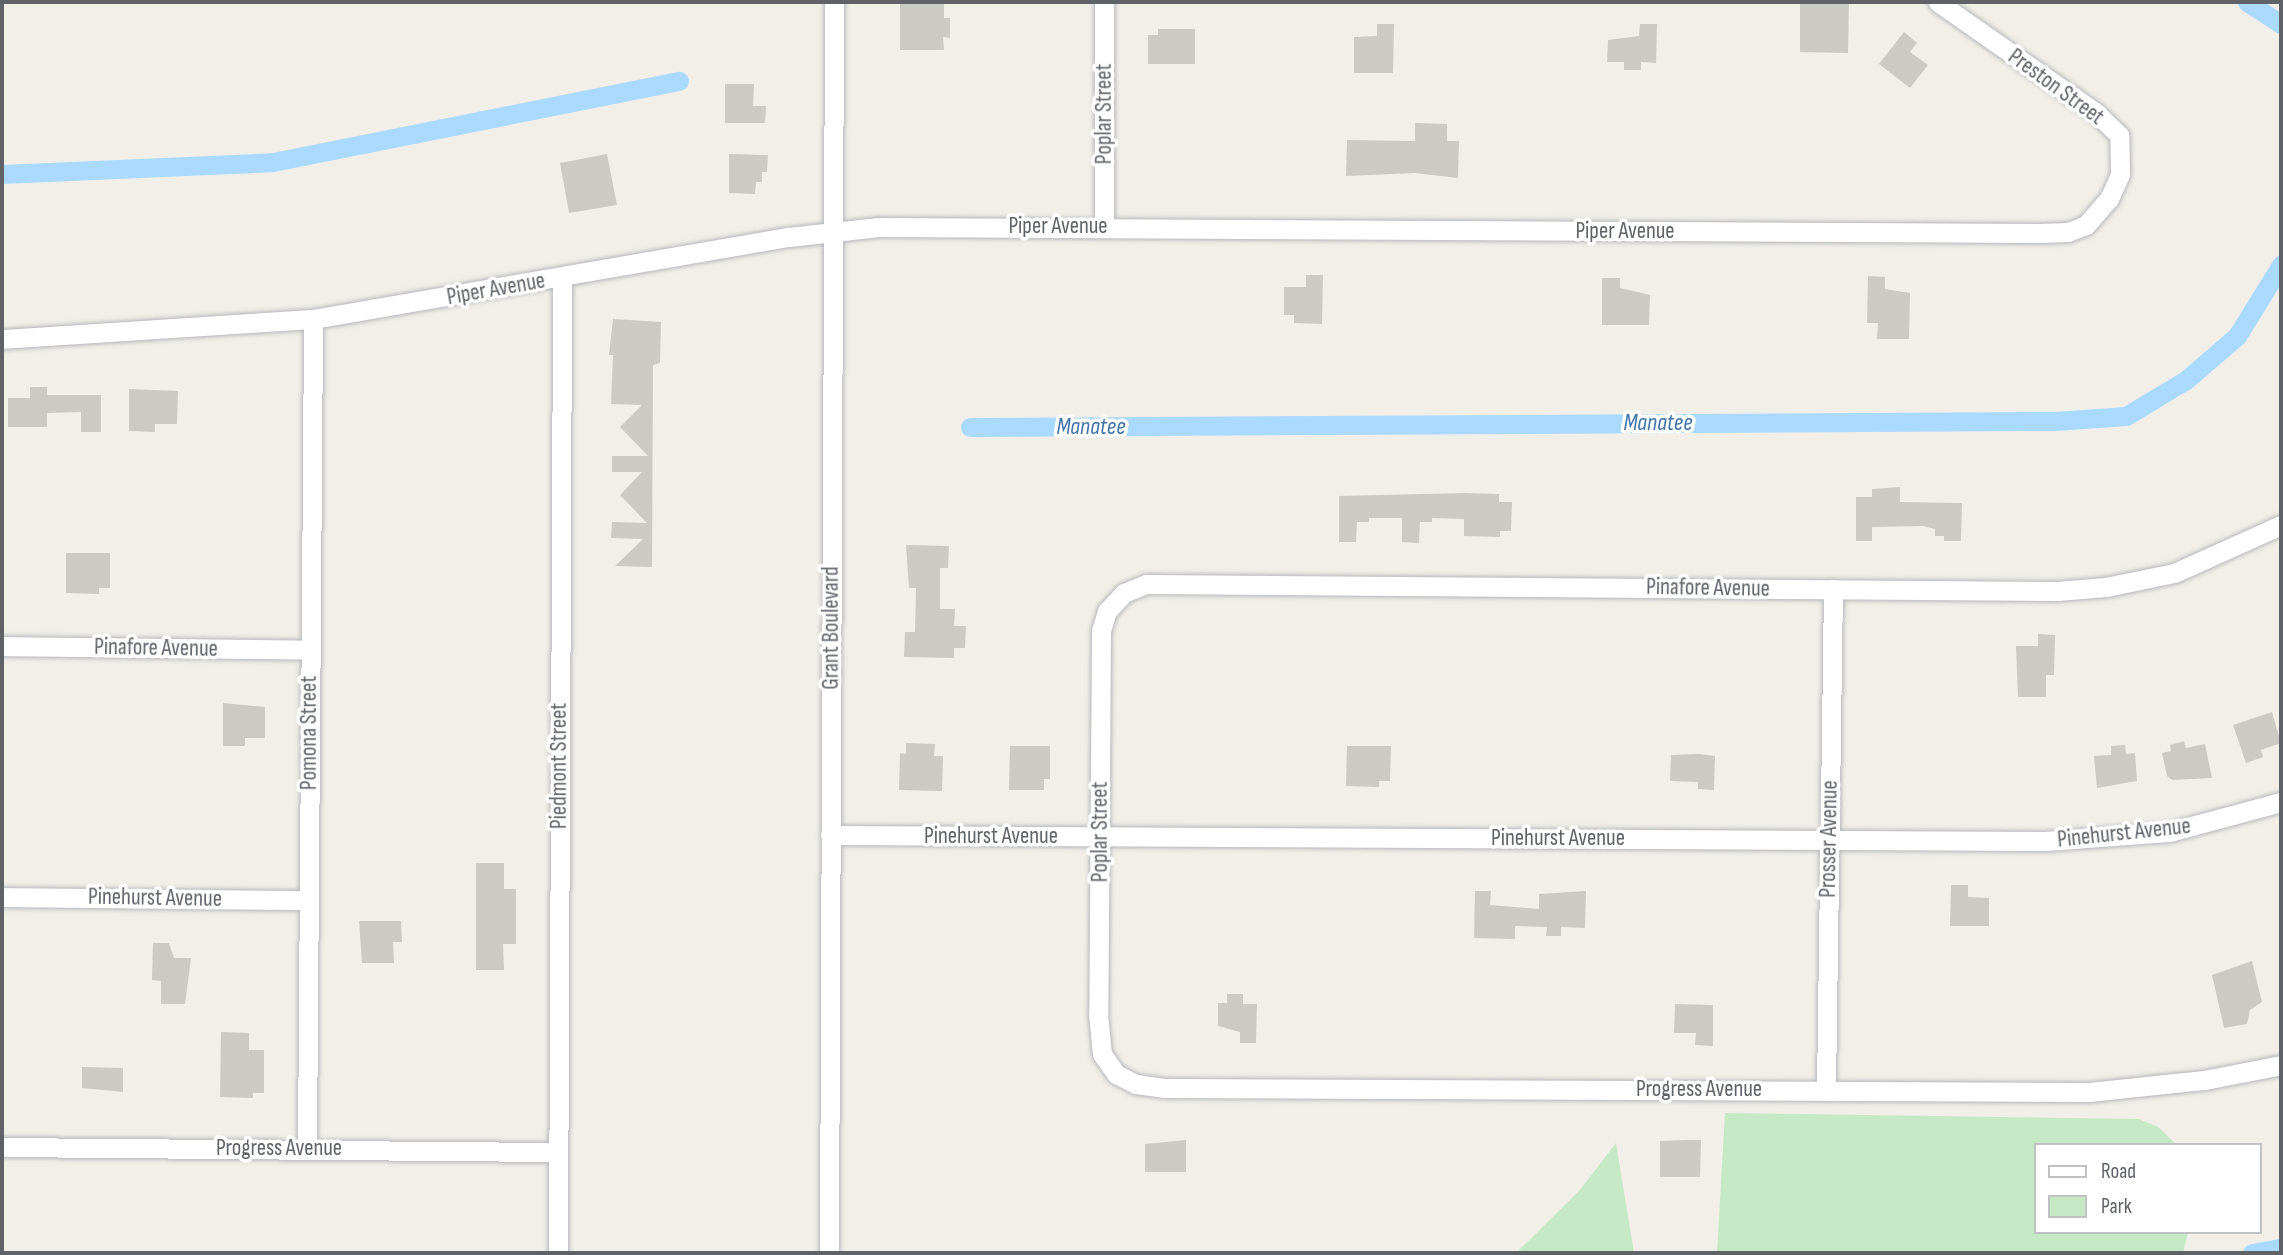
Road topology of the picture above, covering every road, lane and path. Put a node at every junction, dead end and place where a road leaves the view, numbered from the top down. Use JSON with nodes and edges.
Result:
{"nodes":[{"id":1,"x":834,"y":2,"type":"edge"},
{"id":2,"x":1104,"y":2,"type":"edge"},
{"id":3,"x":1938,"y":2,"type":"edge"},
{"id":4,"x":2109,"y":199,"type":"joint"},
{"id":5,"x":1104,"y":225,"type":"junction"},
{"id":6,"x":834,"y":231,"type":"junction"},
{"id":7,"x":562,"y":278,"type":"junction"},
{"id":8,"x":313,"y":319,"type":"junction"},
{"id":9,"x":2,"y":339,"type":"edge"},
{"id":10,"x":2281,"y":525,"type":"edge"},
{"id":11,"x":1833,"y":589,"type":"junction"},
{"id":12,"x":1124,"y":593,"type":"joint"},
{"id":13,"x":2,"y":646,"type":"edge"},
{"id":14,"x":309,"y":650,"type":"junction"},
{"id":15,"x":2281,"y":802,"type":"edge"},
{"id":16,"x":830,"y":835,"type":"junction"},
{"id":17,"x":1099,"y":836,"type":"junction"},
{"id":18,"x":1829,"y":839,"type":"junction"},
{"id":19,"x":2,"y":897,"type":"edge"},
{"id":20,"x":308,"y":900,"type":"junction"},
{"id":21,"x":2281,"y":1065,"type":"edge"},
{"id":22,"x":1116,"y":1074,"type":"joint"},
{"id":23,"x":1826,"y":1089,"type":"junction"},
{"id":24,"x":2,"y":1147,"type":"edge"},
{"id":25,"x":307,"y":1147,"type":"junction"},
{"id":26,"x":556,"y":1152,"type":"junction"},
{"id":27,"x":558,"y":1253,"type":"edge"},
{"id":28,"x":829,"y":1253,"type":"edge"}],
"edges":[{"from":1,"to":6,"type":"street","name":"Grant Boulevard"},
{"from":2,"to":5,"type":"street","name":"Poplar Street"},
{"from":3,"to":4,"type":"street","name":"Preston Street"},
{"from":4,"to":5,"type":"street","name":"Piper Avenue"},
{"from":5,"to":6,"type":"street","name":"Piper Avenue"},
{"from":6,"to":7,"type":"street","name":"Piper Avenue"},
{"from":6,"to":16,"type":"street","name":"Grant Boulevard"},
{"from":7,"to":8,"type":"street","name":"Piper Avenue"},
{"from":7,"to":26,"type":"street","name":"Piedmont Street"},
{"from":8,"to":9,"type":"street","name":"Piper Avenue"},
{"from":8,"to":14,"type":"street","name":"Pomona Street"},
{"from":10,"to":11,"type":"street","name":"Pinafore Avenue"},
{"from":11,"to":12,"type":"street","name":"Pinafore Avenue"},
{"from":11,"to":18,"type":"street","name":"Prosser Avenue"},
{"from":12,"to":17,"type":"street","name":"Poplar Street"},
{"from":13,"to":14,"type":"street","name":"Pinafore Avenue"},
{"from":14,"to":20,"type":"street","name":"Pomona Street"},
{"from":15,"to":18,"type":"street","name":"Pinehurst Avenue"},
{"from":16,"to":17,"type":"street","name":"Pinehurst Avenue"},
{"from":16,"to":28,"type":"street","name":"Grant Boulevard"},
{"from":17,"to":18,"type":"street","name":"Pinehurst Avenue"},
{"from":17,"to":22,"type":"street","name":"Poplar Street"},
{"from":18,"to":23,"type":"street","name":"Prosser Avenue"},
{"from":19,"to":20,"type":"street","name":"Pinehurst Avenue"},
{"from":20,"to":25,"type":"street","name":"Pomona Street"},
{"from":21,"to":23,"type":"street","name":"Progress Avenue"},
{"from":22,"to":23,"type":"street","name":"Progress Avenue"},
{"from":24,"to":25,"type":"street","name":"Progress Avenue"},
{"from":25,"to":26,"type":"street","name":"Progress Avenue"},
{"from":26,"to":27,"type":"street","name":"Piedmont Street"}]}
